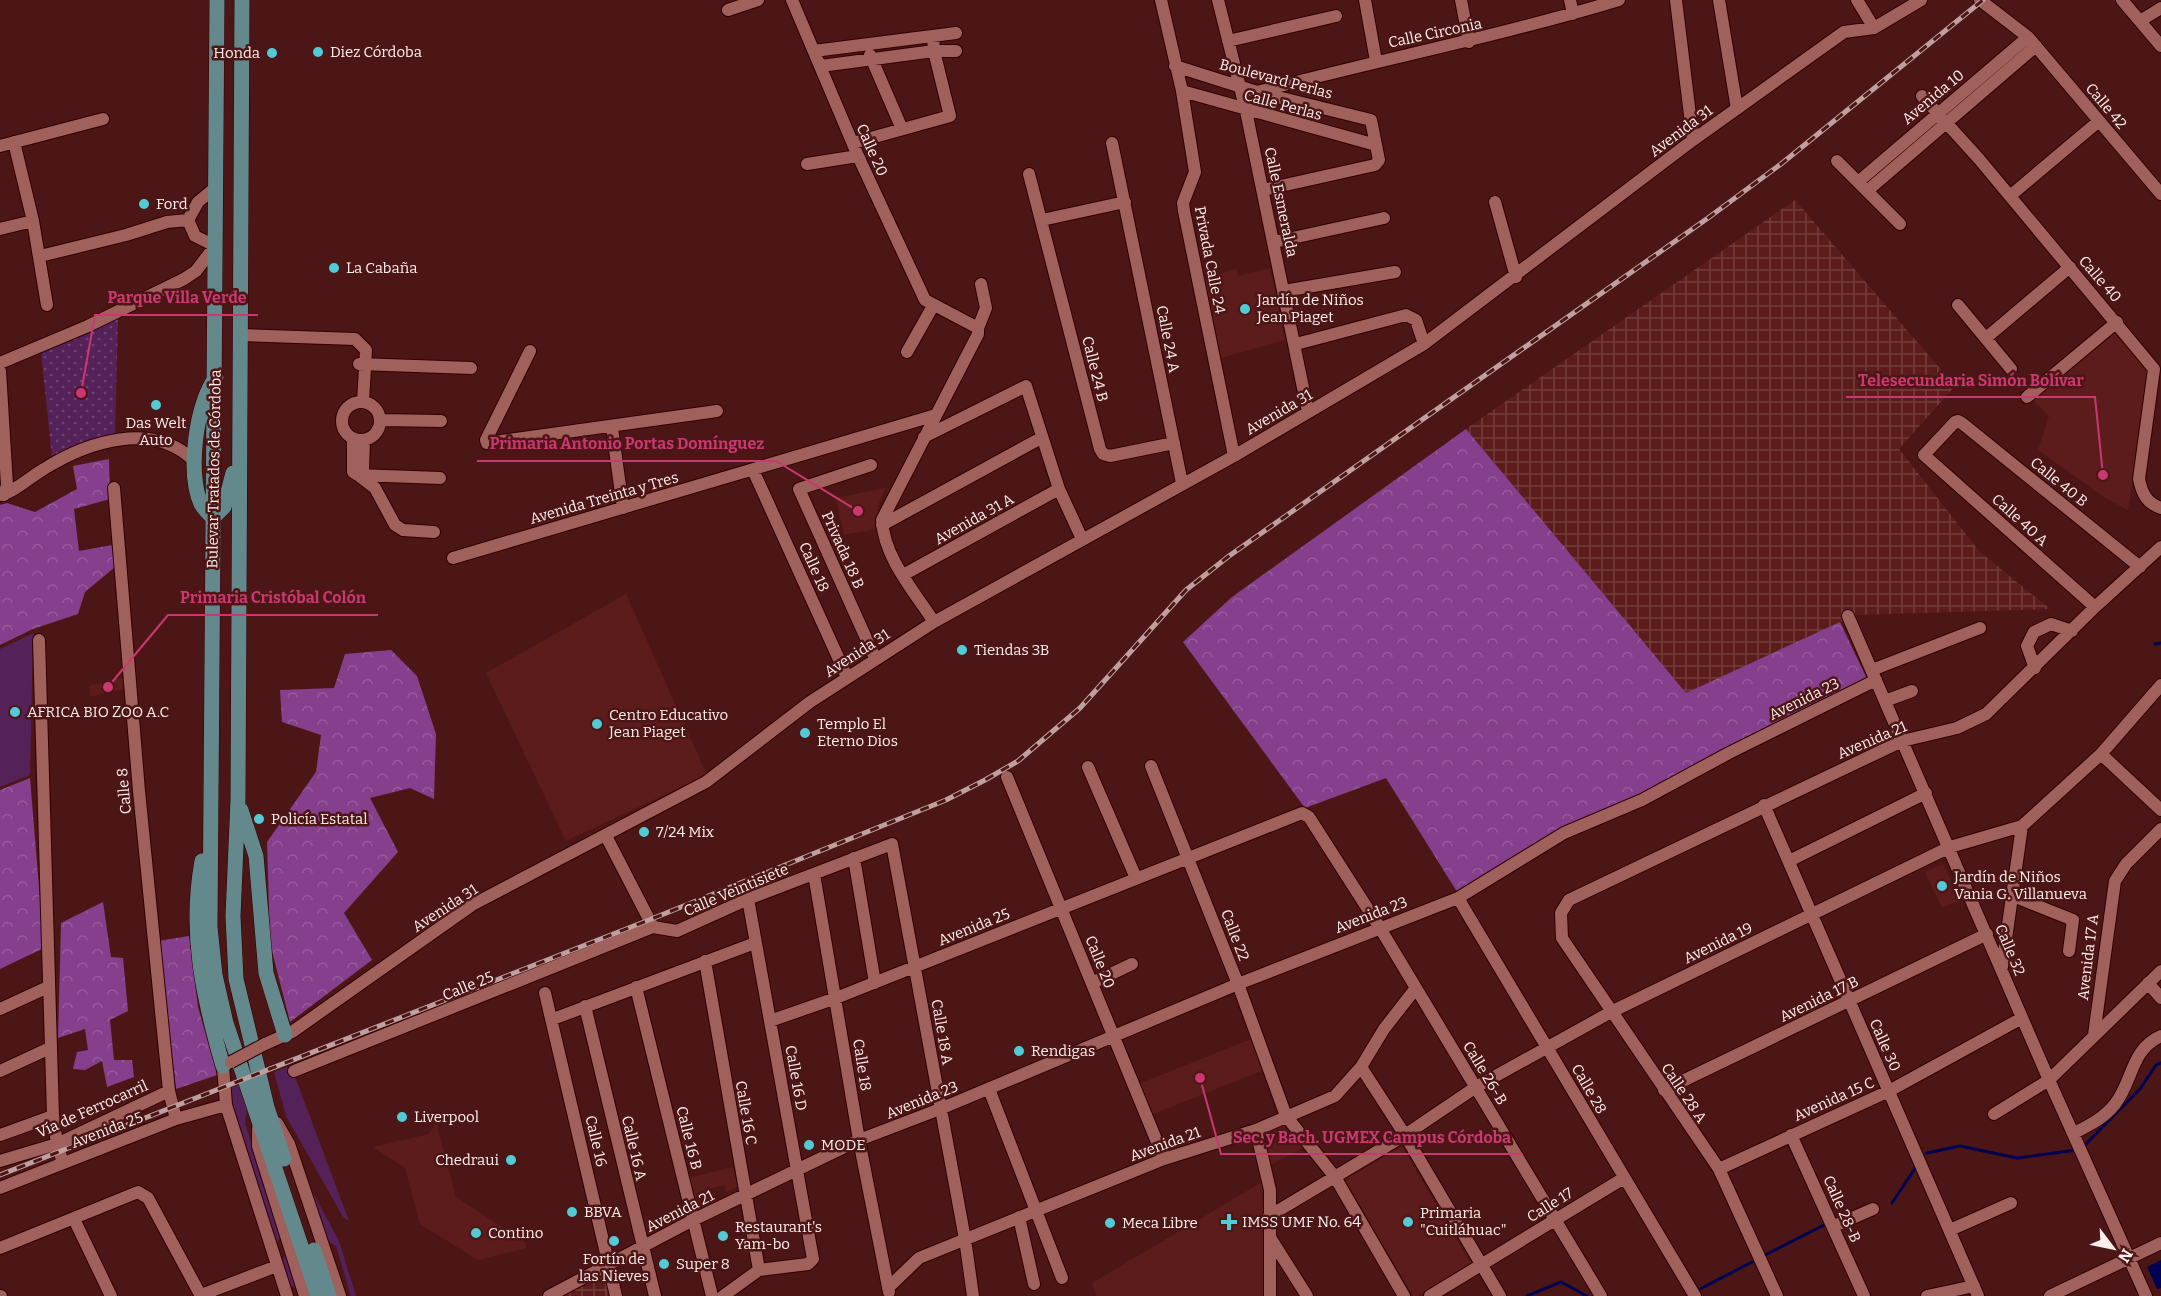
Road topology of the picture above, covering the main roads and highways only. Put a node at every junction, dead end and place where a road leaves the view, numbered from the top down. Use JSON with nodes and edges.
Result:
{"nodes":[{"id":1,"x":218,"y":0,"type":"edge"},
{"id":2,"x":242,"y":0,"type":"edge"},
{"id":3,"x":216,"y":377,"type":"junction"},
{"id":4,"x":239,"y":449,"type":"junction"},
{"id":5,"x":213,"y":518,"type":"junction"},
{"id":6,"x":238,"y":800,"type":"junction"},
{"id":7,"x":209,"y":820,"type":"junction"},
{"id":8,"x":285,"y":1035,"type":"road end"},
{"id":9,"x":227,"y":1064,"type":"road end"},
{"id":10,"x":262,"y":1109,"type":"junction"},
{"id":11,"x":318,"y":1296,"type":"edge"},
{"id":12,"x":329,"y":1296,"type":"edge"}],
"edges":[{"from":1,"to":3,"type":"main road","name":"Bulevar Tratados de Córdoba"},
{"from":2,"to":4,"type":"main road","name":"Bulevar Tratados de Córdoba"},
{"from":3,"to":5,"type":"main road","name":"Bulevar Tratados de Córdoba"},
{"from":3,"to":5,"type":"main road"},
{"from":4,"to":5,"type":"main road"},
{"from":4,"to":6,"type":"main road","name":"Bulevar Tratados de Córdoba"},
{"from":5,"to":7,"type":"main road","name":"Bulevar Tratados de Córdoba"},
{"from":6,"to":8,"type":"main road"},
{"from":6,"to":10,"type":"main road","name":"Bulevar Tratados de Córdoba"},
{"from":7,"to":9,"type":"main road"},
{"from":7,"to":10,"type":"main road","name":"Bulevar Tratados de Córdoba"},
{"from":10,"to":11,"type":"main road","name":"Bulevar Tratados de Córdoba"},
{"from":10,"to":12,"type":"main road","name":"Bulevar Tratados de Córdoba"}]}
